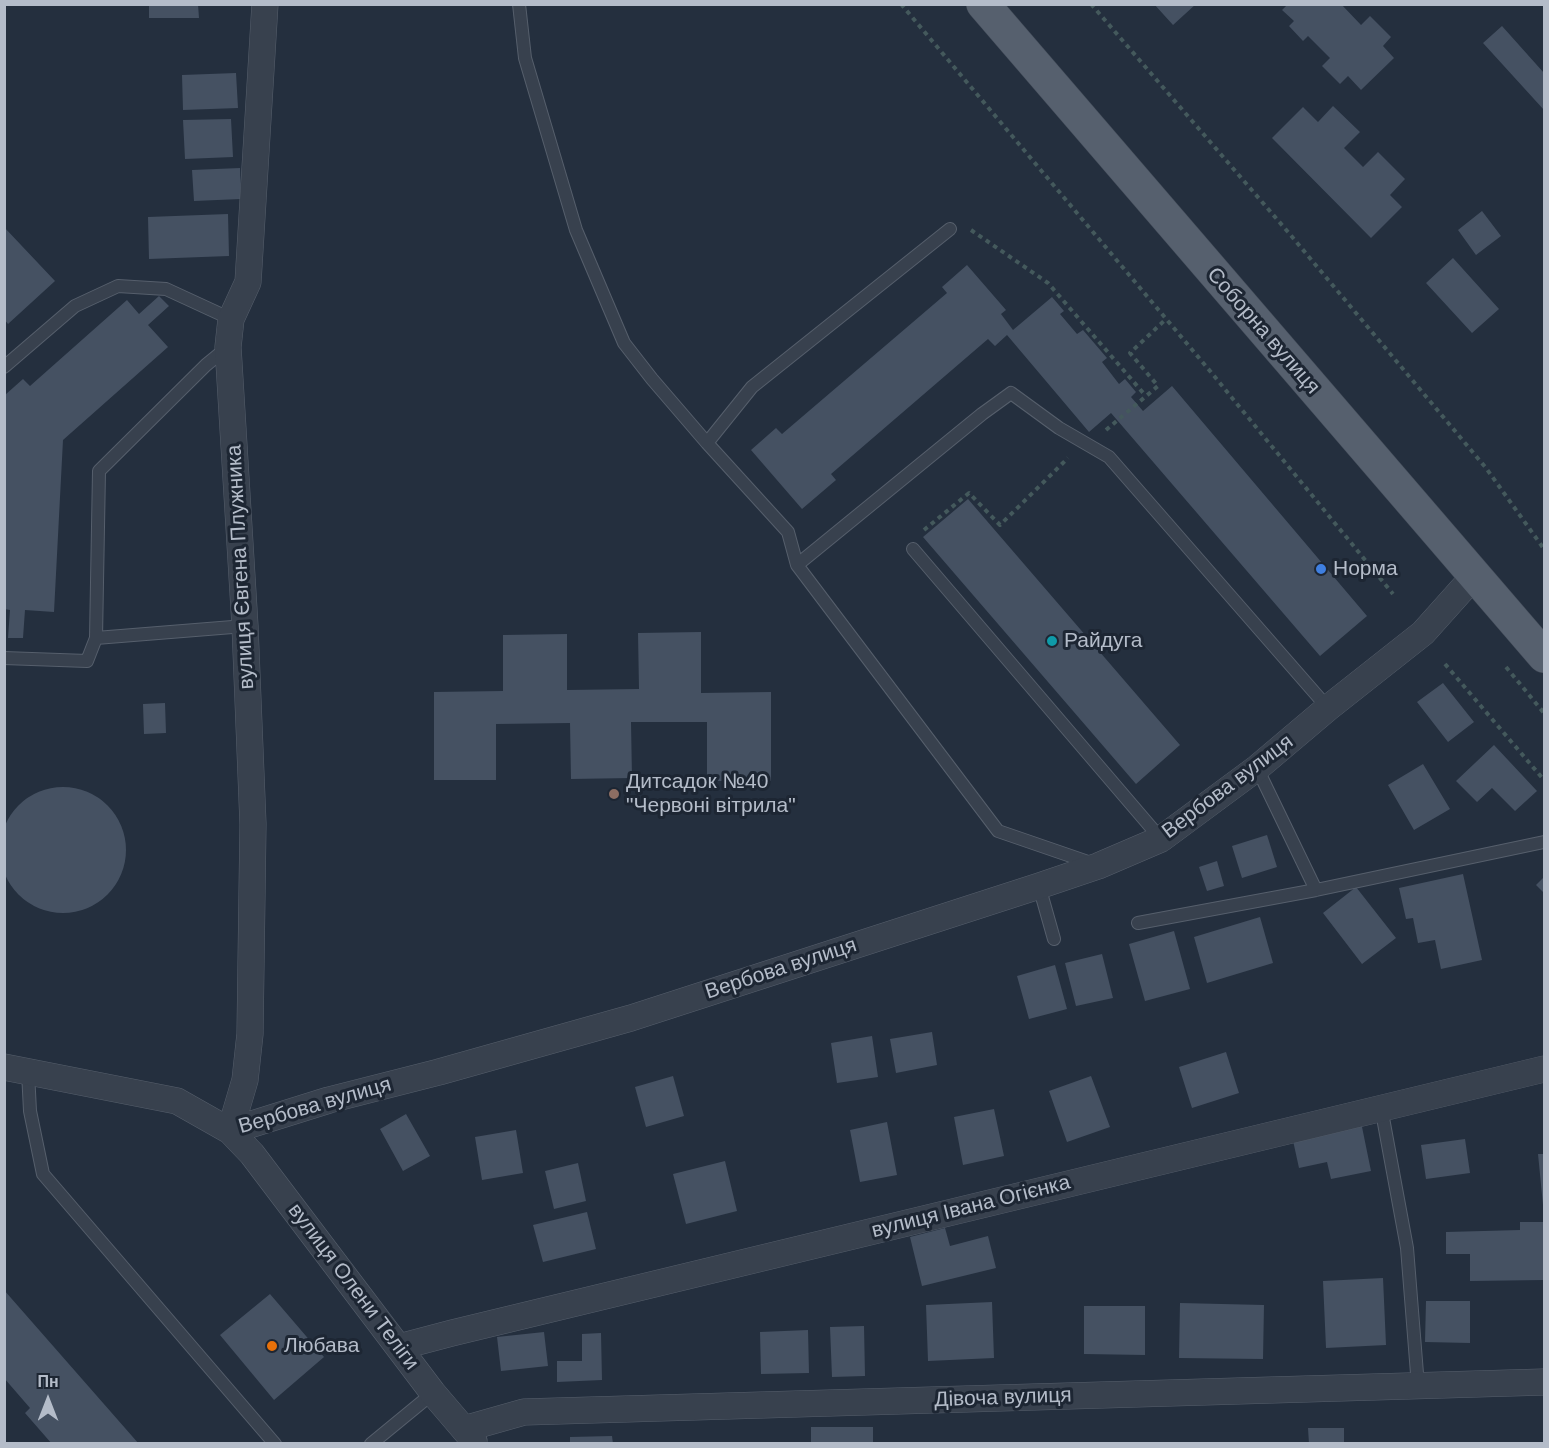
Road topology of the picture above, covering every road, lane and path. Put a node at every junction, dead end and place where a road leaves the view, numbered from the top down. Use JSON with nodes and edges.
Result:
{"nodes":[{"id":1,"x":265,"y":4,"type":"edge"},
{"id":2,"x":519,"y":4,"type":"edge"},
{"id":3,"x":902,"y":4,"type":"edge"},
{"id":4,"x":982,"y":4,"type":"edge"},
{"id":5,"x":1091,"y":4,"type":"edge"},
{"id":6,"x":950,"y":229,"type":"joint"},
{"id":7,"x":231,"y":319,"type":"junction"},
{"id":8,"x":1166,"y":319,"type":"junction"},
{"id":9,"x":228,"y":347,"type":"junction"},
{"id":10,"x":4,"y":367,"type":"edge"},
{"id":11,"x":1145,"y":396,"type":"junction"},
{"id":12,"x":1117,"y":420,"type":"dead end"},
{"id":13,"x":707,"y":443,"type":"junction"},
{"id":14,"x":1089,"y":445,"type":"junction"},
{"id":15,"x":914,"y":549,"type":"joint"},
{"id":16,"x":1545,"y":549,"type":"edge"},
{"id":17,"x":797,"y":565,"type":"junction"},
{"id":18,"x":1474,"y":576,"type":"junction"},
{"id":19,"x":1393,"y":594,"type":"dead end"},
{"id":20,"x":245,"y":626,"type":"junction"},
{"id":21,"x":96,"y":638,"type":"junction"},
{"id":22,"x":1545,"y":656,"type":"edge"},
{"id":23,"x":4,"y":658,"type":"edge"},
{"id":24,"x":1502,"y":662,"type":"dead end"},
{"id":25,"x":1445,"y":664,"type":"dead end"},
{"id":26,"x":1328,"y":708,"type":"junction"},
{"id":27,"x":1545,"y":713,"type":"edge"},
{"id":28,"x":1257,"y":768,"type":"junction"},
{"id":29,"x":1545,"y":780,"type":"edge"},
{"id":30,"x":1161,"y":839,"type":"junction"},
{"id":31,"x":1545,"y":842,"type":"edge"},
{"id":32,"x":1098,"y":866,"type":"junction"},
{"id":33,"x":1040,"y":886,"type":"junction"},
{"id":34,"x":1316,"y":890,"type":"junction"},
{"id":35,"x":1138,"y":923,"type":"dead end"},
{"id":36,"x":1054,"y":939,"type":"dead end"},
{"id":37,"x":1545,"y":1069,"type":"edge"},
{"id":38,"x":16,"y":1070,"type":"edge"},
{"id":39,"x":1381,"y":1107,"type":"junction"},
{"id":40,"x":230,"y":1131,"type":"junction"},
{"id":41,"x":399,"y":1347,"type":"junction"},
{"id":42,"x":1545,"y":1382,"type":"edge"},
{"id":43,"x":1418,"y":1386,"type":"junction"},
{"id":44,"x":434,"y":1393,"type":"junction"},
{"id":45,"x":470,"y":1436,"type":"edge"},
{"id":46,"x":275,"y":1443,"type":"edge"},
{"id":47,"x":371,"y":1443,"type":"edge"}],
"edges":[{"from":1,"to":7,"type":"street","name":"вулиця Євгена Плужника"},
{"from":2,"to":13,"type":"lane"},
{"from":3,"to":8,"type":"path"},
{"from":4,"to":18,"type":"main road","name":"Соборна вулиця"},
{"from":5,"to":16,"type":"path"},
{"from":6,"to":11,"type":"path"},
{"from":6,"to":13,"type":"lane"},
{"from":7,"to":9,"type":"street","name":"вулиця Євгена Плужника"},
{"from":7,"to":10,"type":"lane"},
{"from":8,"to":11,"type":"path"},
{"from":8,"to":19,"type":"path"},
{"from":9,"to":20,"type":"street","name":"вулиця Євгена Плужника"},
{"from":9,"to":21,"type":"lane"},
{"from":11,"to":12,"type":"path"},
{"from":13,"to":17,"type":"lane"},
{"from":14,"to":15,"type":"path"},
{"from":14,"to":17,"type":"lane"},
{"from":14,"to":26,"type":"lane"},
{"from":15,"to":30,"type":"lane"},
{"from":17,"to":32,"type":"lane"},
{"from":18,"to":22,"type":"main road","name":"Соборна вулиця"},
{"from":18,"to":26,"type":"street","name":"Вербова вулиця"},
{"from":20,"to":21,"type":"lane"},
{"from":20,"to":40,"type":"street","name":"вулиця Євгена Плужника"},
{"from":21,"to":23,"type":"lane"},
{"from":24,"to":27,"type":"path"},
{"from":25,"to":29,"type":"path"},
{"from":26,"to":28,"type":"street","name":"Вербова вулиця"},
{"from":28,"to":30,"type":"street","name":"Вербова вулиця"},
{"from":28,"to":34,"type":"lane"},
{"from":30,"to":32,"type":"street","name":"Вербова вулиця"},
{"from":31,"to":34,"type":"lane"},
{"from":32,"to":33,"type":"street","name":"Вербова вулиця"},
{"from":33,"to":36,"type":"lane"},
{"from":33,"to":40,"type":"street","name":"Вербова вулиця"},
{"from":34,"to":35,"type":"lane"},
{"from":37,"to":39,"type":"street","name":"вулиця Івана Огієнка"},
{"from":38,"to":40,"type":"street","name":"Вербова вулиця"},
{"from":38,"to":46,"type":"lane"},
{"from":39,"to":41,"type":"street","name":"вулиця Івана Огієнка"},
{"from":39,"to":43,"type":"lane"},
{"from":40,"to":41,"type":"street","name":"вулиця Олени Теліги"},
{"from":41,"to":44,"type":"street","name":"вулиця Олени Теліги"},
{"from":42,"to":43,"type":"street","name":"Дівоча вулиця"},
{"from":43,"to":45,"type":"street","name":"Дівоча вулиця"},
{"from":44,"to":45,"type":"street","name":"вулиця Олени Теліги"},
{"from":44,"to":47,"type":"lane"}]}
